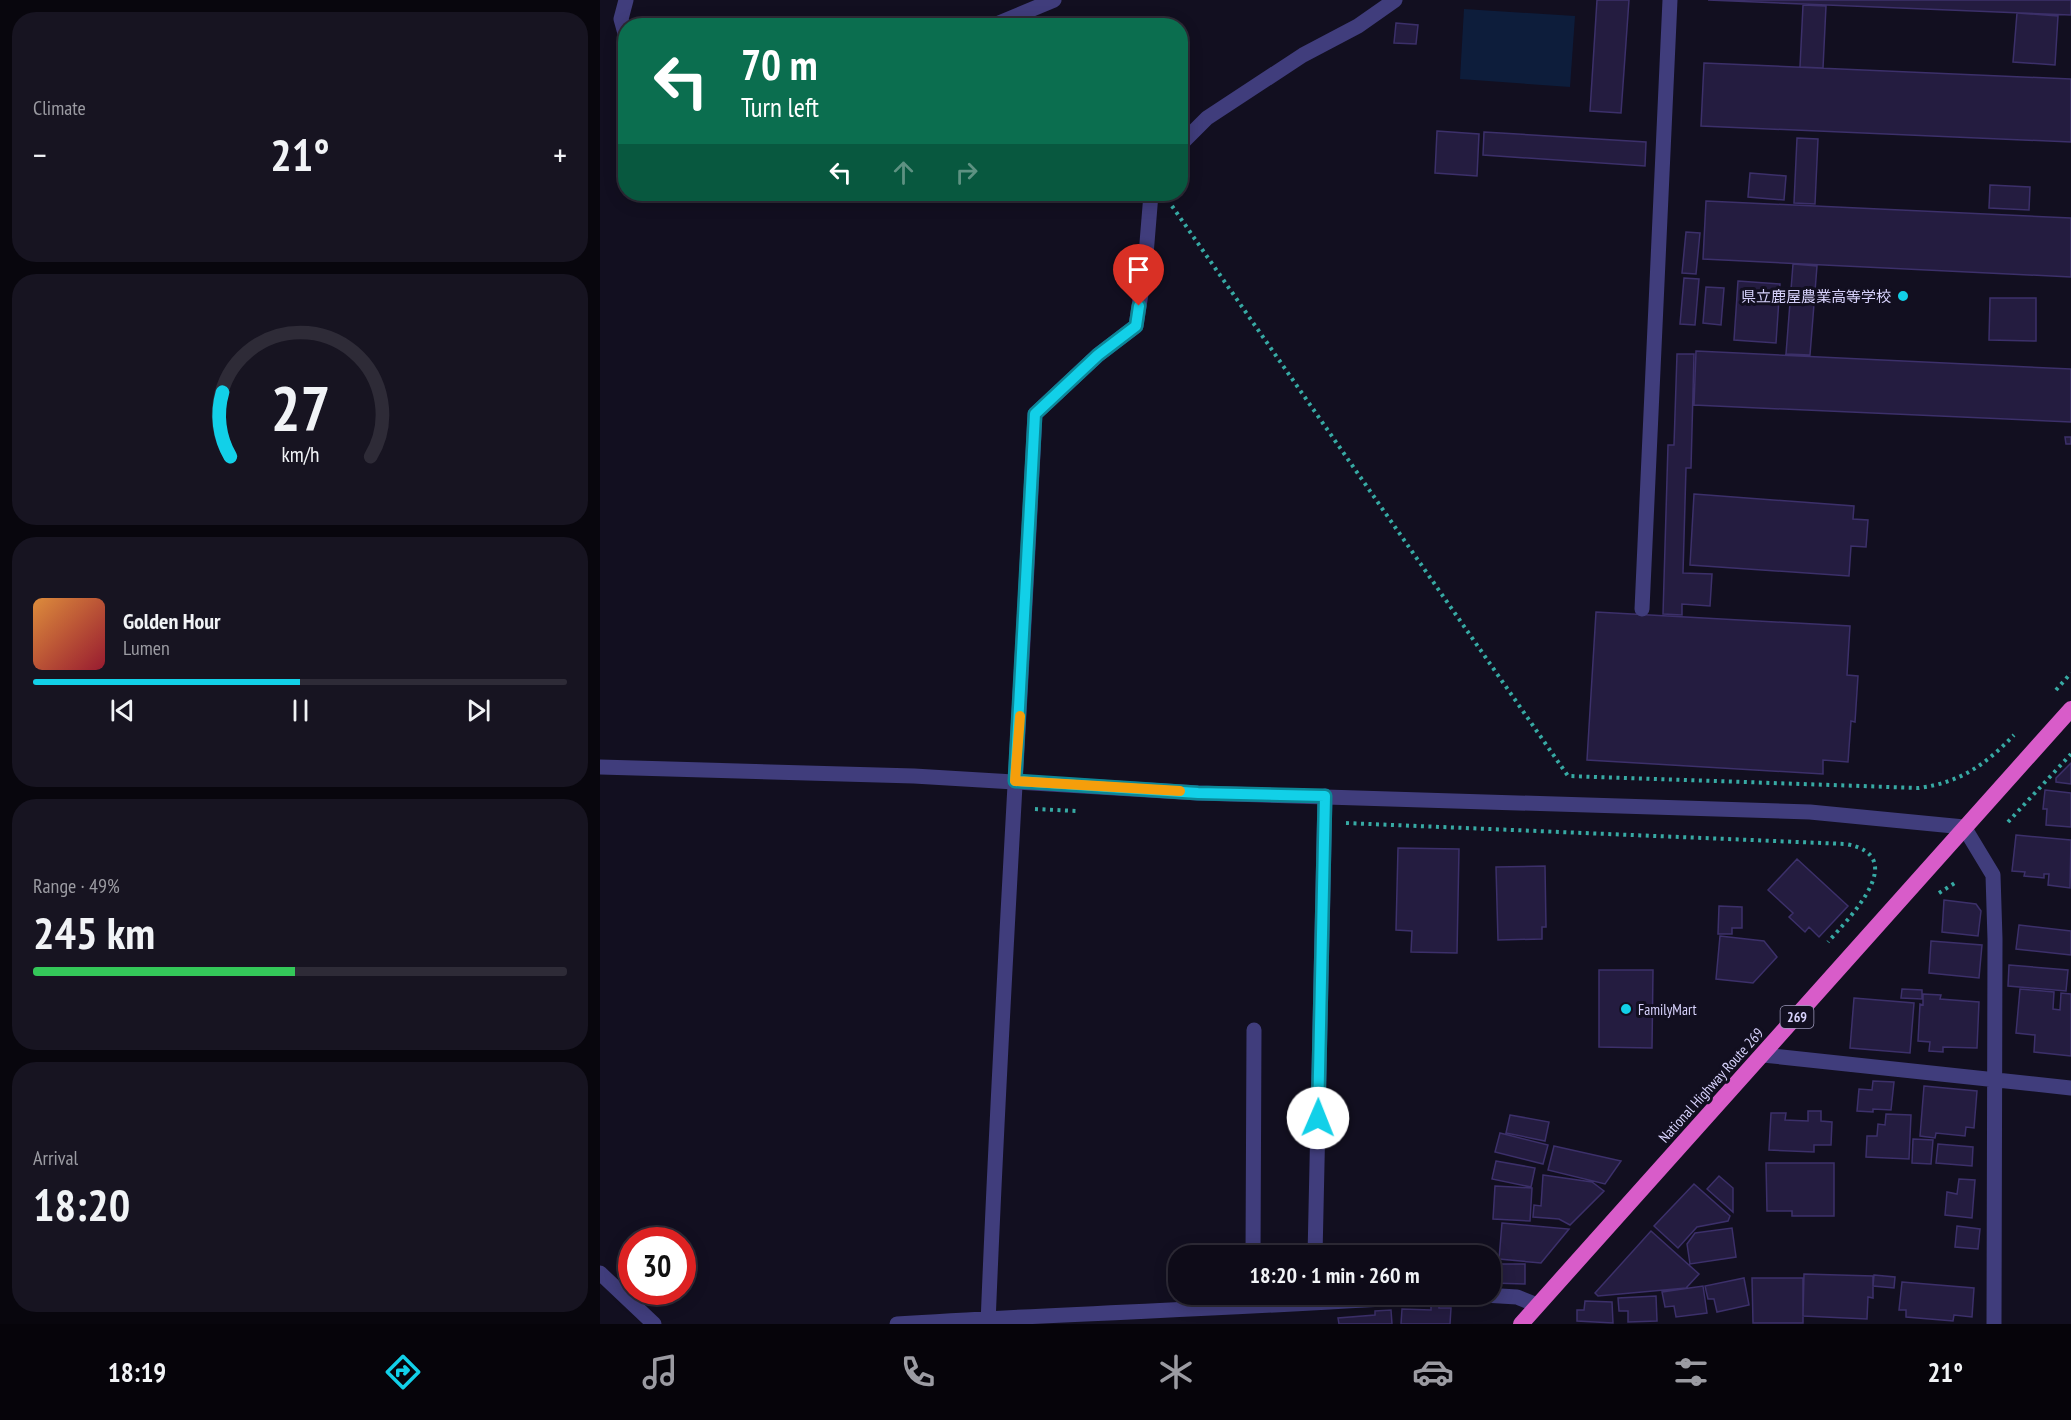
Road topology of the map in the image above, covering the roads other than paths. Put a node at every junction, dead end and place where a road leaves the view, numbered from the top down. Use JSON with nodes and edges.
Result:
{"nodes":[{"id":1,"x":626,"y":0,"type":"edge"},
{"id":2,"x":1054,"y":0,"type":"edge"},
{"id":3,"x":1395,"y":0,"type":"edge"},
{"id":4,"x":1670,"y":0,"type":"edge"},
{"id":5,"x":622,"y":18,"type":"edge"},
{"id":6,"x":1011,"y":18,"type":"edge"},
{"id":7,"x":1188,"y":137,"type":"edge"},
{"id":8,"x":1150,"y":201,"type":"edge"},
{"id":9,"x":1642,"y":609,"type":"dead end"},
{"id":10,"x":2071,"y":709,"type":"edge"},
{"id":11,"x":600,"y":767,"type":"edge"},
{"id":12,"x":1015,"y":781,"type":"junction"},
{"id":13,"x":1325,"y":796,"type":"junction"},
{"id":14,"x":1964,"y":827,"type":"junction"},
{"id":15,"x":1254,"y":1030,"type":"dead end"},
{"id":16,"x":1763,"y":1055,"type":"junction"},
{"id":17,"x":1994,"y":1080,"type":"junction"},
{"id":18,"x":2071,"y":1088,"type":"edge"},
{"id":19,"x":1253,"y":1245,"type":"edge"},
{"id":20,"x":1315,"y":1245,"type":"edge"},
{"id":21,"x":600,"y":1273,"type":"edge"},
{"id":22,"x":1501,"y":1296,"type":"edge"},
{"id":23,"x":1219,"y":1305,"type":"edge"},
{"id":24,"x":1537,"y":1305,"type":"junction"},
{"id":25,"x":1136,"y":1317,"type":"edge"},
{"id":26,"x":988,"y":1321,"type":"edge"},
{"id":27,"x":654,"y":1324,"type":"edge"},
{"id":28,"x":897,"y":1324,"type":"edge"},
{"id":29,"x":1521,"y":1324,"type":"edge"},
{"id":30,"x":1994,"y":1324,"type":"edge"}],
"edges":[{"from":1,"to":5,"type":"street"},
{"from":2,"to":6,"type":"street"},
{"from":3,"to":7,"type":"street"},
{"from":4,"to":9,"type":"street"},
{"from":8,"to":12,"type":"street"},
{"from":10,"to":14,"type":"highway","name":"National Highway Route 269","number":"269"},
{"from":11,"to":12,"type":"street"},
{"from":12,"to":13,"type":"street"},
{"from":12,"to":26,"type":"street"},
{"from":13,"to":14,"type":"street"},
{"from":13,"to":20,"type":"street"},
{"from":14,"to":16,"type":"highway","name":"National Highway Route 269","number":"269"},
{"from":14,"to":17,"type":"street"},
{"from":15,"to":19,"type":"street"},
{"from":16,"to":17,"type":"street"},
{"from":16,"to":24,"type":"highway","name":"National Highway Route 269","number":"269"},
{"from":17,"to":18,"type":"street"},
{"from":17,"to":30,"type":"street"},
{"from":21,"to":27,"type":"street"},
{"from":22,"to":24,"type":"street"},
{"from":23,"to":25,"type":"street"},
{"from":24,"to":29,"type":"highway","name":"National Highway Route 269","number":"269"},
{"from":25,"to":26,"type":"street"},
{"from":26,"to":28,"type":"street"}]}
